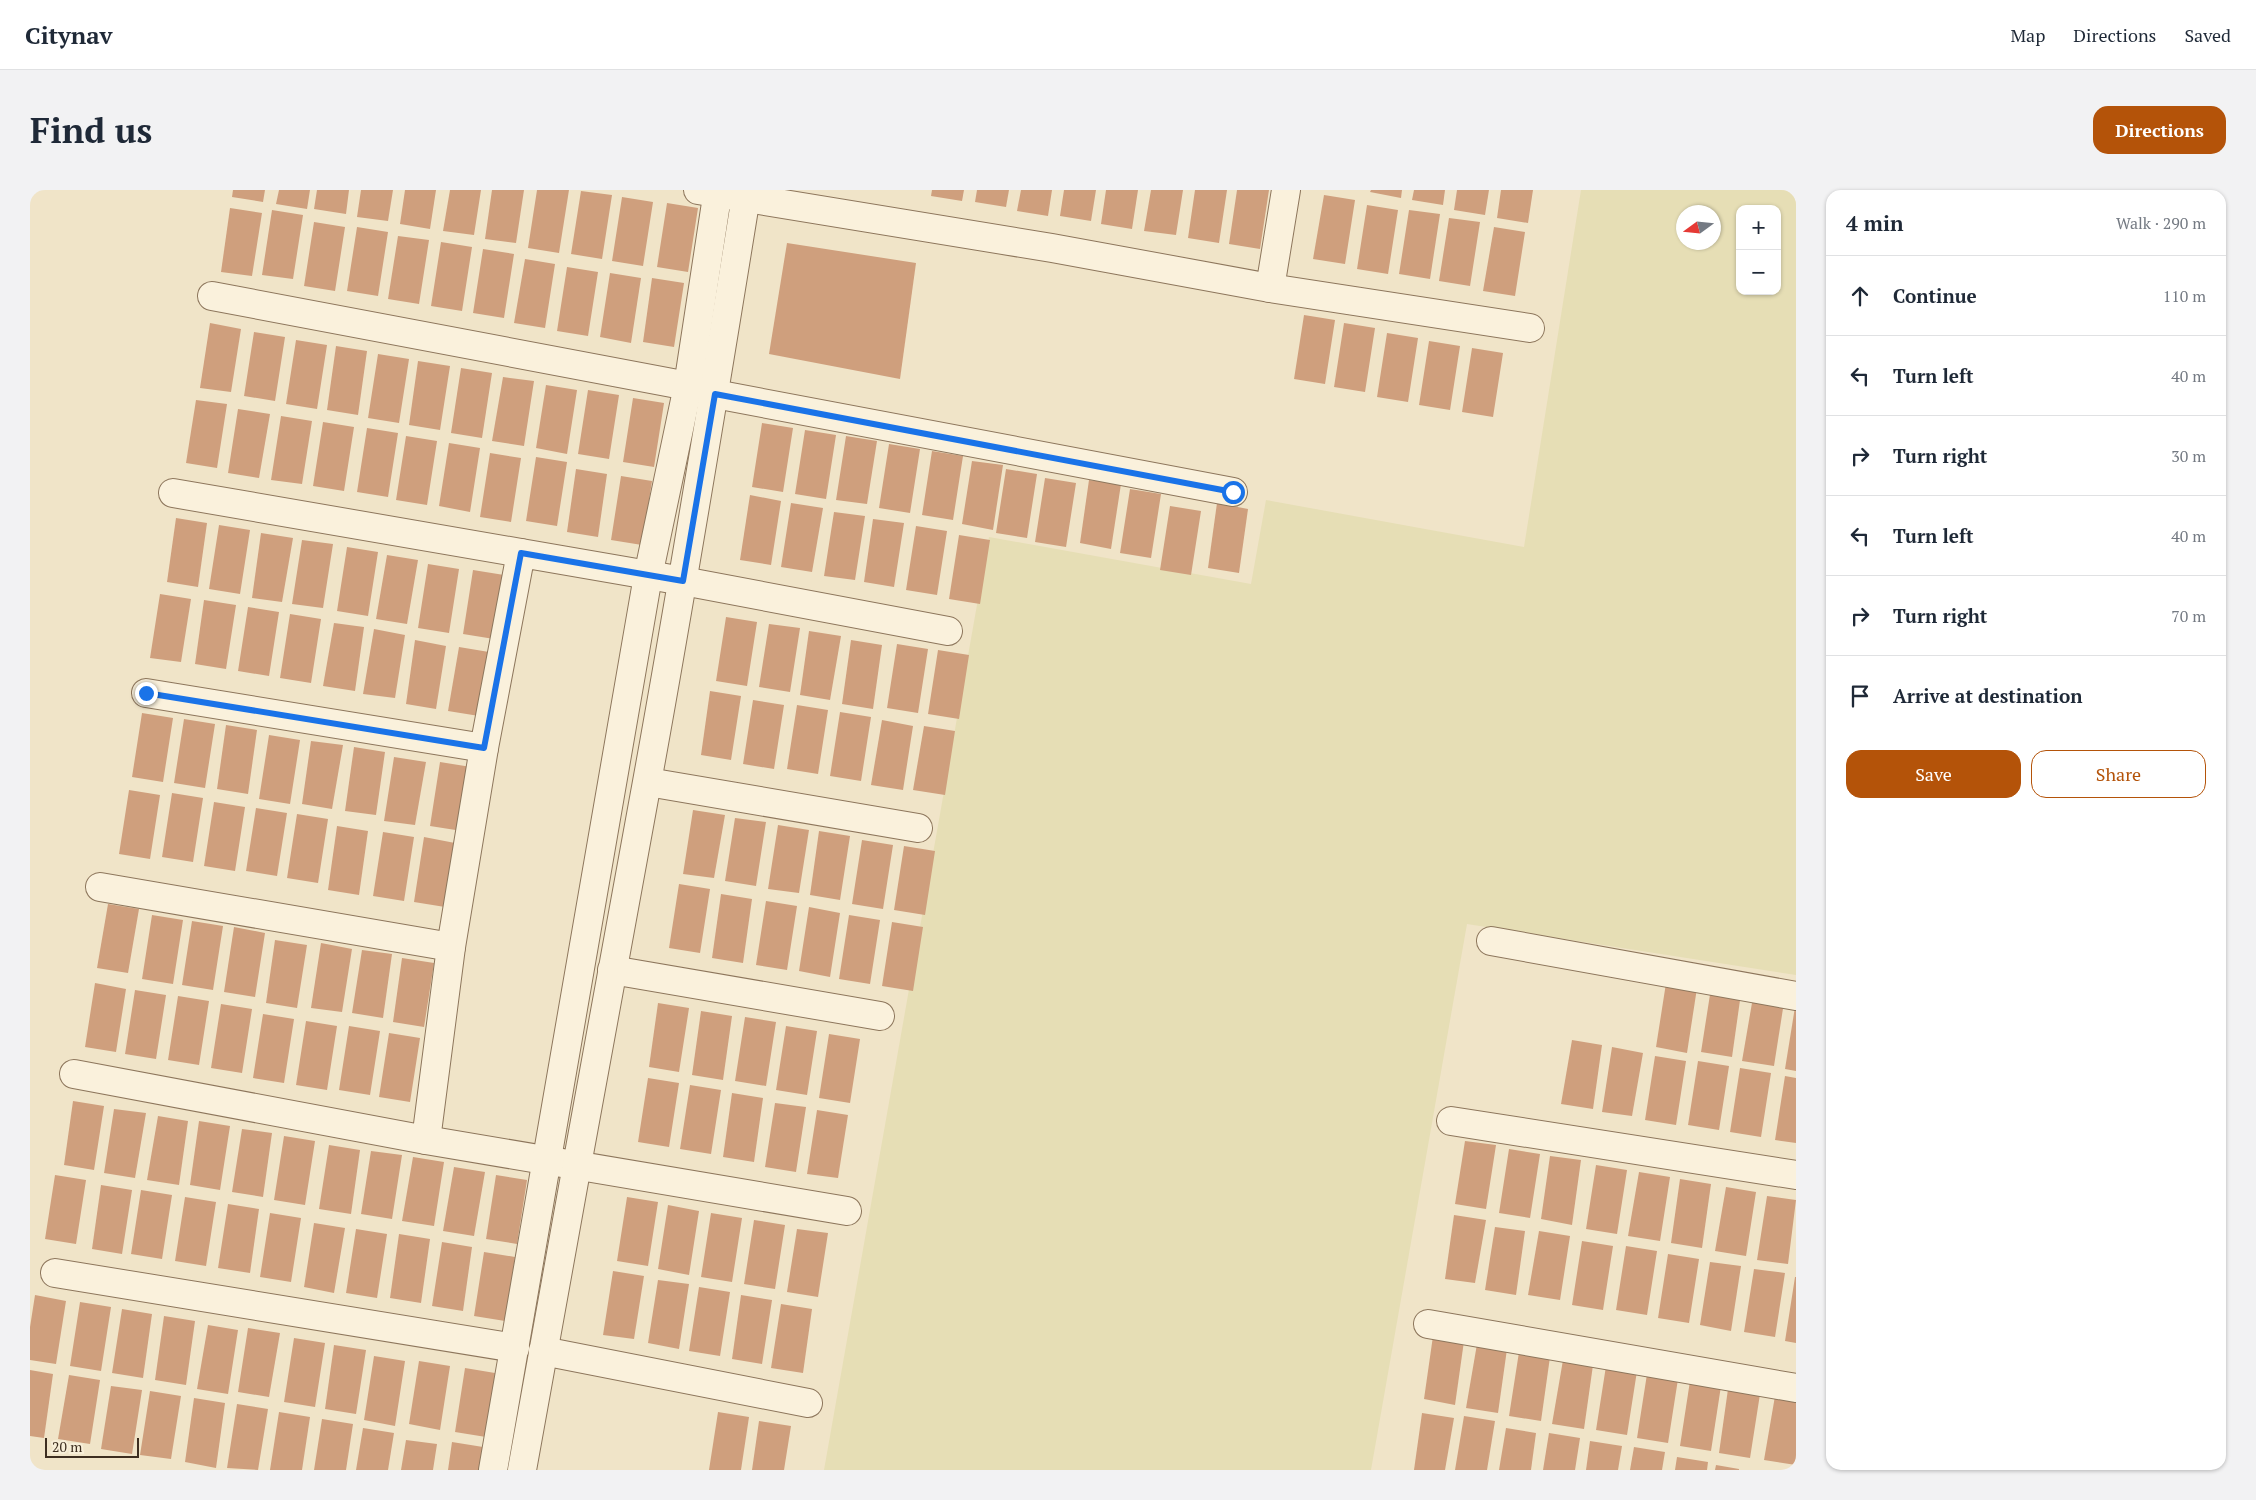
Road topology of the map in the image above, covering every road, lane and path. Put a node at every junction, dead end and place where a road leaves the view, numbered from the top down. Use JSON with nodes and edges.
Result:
{"nodes":[{"id":1,"x":1286,"y":190,"type":"edge"},
{"id":2,"x":711,"y":191,"type":"edge"},
{"id":3,"x":747,"y":193,"type":"edge"},
{"id":4,"x":1270,"y":288,"type":"junction"},
{"id":5,"x":212,"y":296,"type":"dead end"},
{"id":6,"x":1530,"y":328,"type":"dead end"},
{"id":7,"x":688,"y":386,"type":"junction"},
{"id":8,"x":715,"y":394,"type":"junction"},
{"id":9,"x":1233,"y":492,"type":"dead end"},
{"id":10,"x":174,"y":493,"type":"dead end"},
{"id":11,"x":521,"y":553,"type":"junction"},
{"id":12,"x":648,"y":576,"type":"junction"},
{"id":13,"x":683,"y":581,"type":"junction"},
{"id":14,"x":948,"y":631,"type":"dead end"},
{"id":15,"x":146,"y":693,"type":"dead end"},
{"id":16,"x":484,"y":748,"type":"junction"},
{"id":17,"x":648,"y":782,"type":"junction"},
{"id":18,"x":918,"y":828,"type":"dead end"},
{"id":19,"x":100,"y":887,"type":"dead end"},
{"id":20,"x":1491,"y":942,"type":"dead end"},
{"id":21,"x":451,"y":947,"type":"junction"},
{"id":22,"x":612,"y":970,"type":"junction"},
{"id":23,"x":1796,"y":996,"type":"edge"},
{"id":24,"x":880,"y":1016,"type":"dead end"},
{"id":25,"x":74,"y":1074,"type":"dead end"},
{"id":26,"x":1451,"y":1121,"type":"dead end"},
{"id":27,"x":426,"y":1140,"type":"junction"},
{"id":28,"x":547,"y":1159,"type":"junction"},
{"id":29,"x":576,"y":1164,"type":"junction"},
{"id":30,"x":1796,"y":1176,"type":"edge"},
{"id":31,"x":847,"y":1211,"type":"dead end"},
{"id":32,"x":55,"y":1273,"type":"dead end"},
{"id":33,"x":1428,"y":1324,"type":"dead end"},
{"id":34,"x":515,"y":1348,"type":"junction"},
{"id":35,"x":543,"y":1352,"type":"junction"},
{"id":36,"x":1796,"y":1388,"type":"edge"},
{"id":37,"x":808,"y":1403,"type":"dead end"},
{"id":38,"x":493,"y":1470,"type":"edge"},
{"id":39,"x":522,"y":1470,"type":"edge"}],
"edges":[{"from":1,"to":4,"type":"street"},
{"from":2,"to":3,"type":"street"},
{"from":2,"to":7,"type":"street"},
{"from":3,"to":4,"type":"street"},
{"from":3,"to":8,"type":"street"},
{"from":4,"to":6,"type":"street"},
{"from":5,"to":7,"type":"street"},
{"from":7,"to":12,"type":"street"},
{"from":8,"to":9,"type":"street"},
{"from":8,"to":13,"type":"street"},
{"from":10,"to":11,"type":"street"},
{"from":11,"to":12,"type":"street"},
{"from":11,"to":16,"type":"street"},
{"from":12,"to":13,"type":"street"},
{"from":12,"to":28,"type":"street"},
{"from":13,"to":14,"type":"street"},
{"from":13,"to":17,"type":"street"},
{"from":15,"to":16,"type":"street"},
{"from":16,"to":21,"type":"street"},
{"from":17,"to":18,"type":"street"},
{"from":17,"to":22,"type":"street"},
{"from":19,"to":21,"type":"street"},
{"from":20,"to":23,"type":"street"},
{"from":21,"to":27,"type":"street"},
{"from":22,"to":24,"type":"street"},
{"from":22,"to":29,"type":"street"},
{"from":25,"to":27,"type":"street"},
{"from":26,"to":30,"type":"street"},
{"from":27,"to":28,"type":"street"},
{"from":28,"to":29,"type":"street"},
{"from":28,"to":34,"type":"street"},
{"from":29,"to":31,"type":"street"},
{"from":29,"to":35,"type":"street"},
{"from":32,"to":34,"type":"street"},
{"from":33,"to":36,"type":"street"},
{"from":34,"to":38,"type":"street"},
{"from":35,"to":37,"type":"street"},
{"from":35,"to":39,"type":"street"}]}
